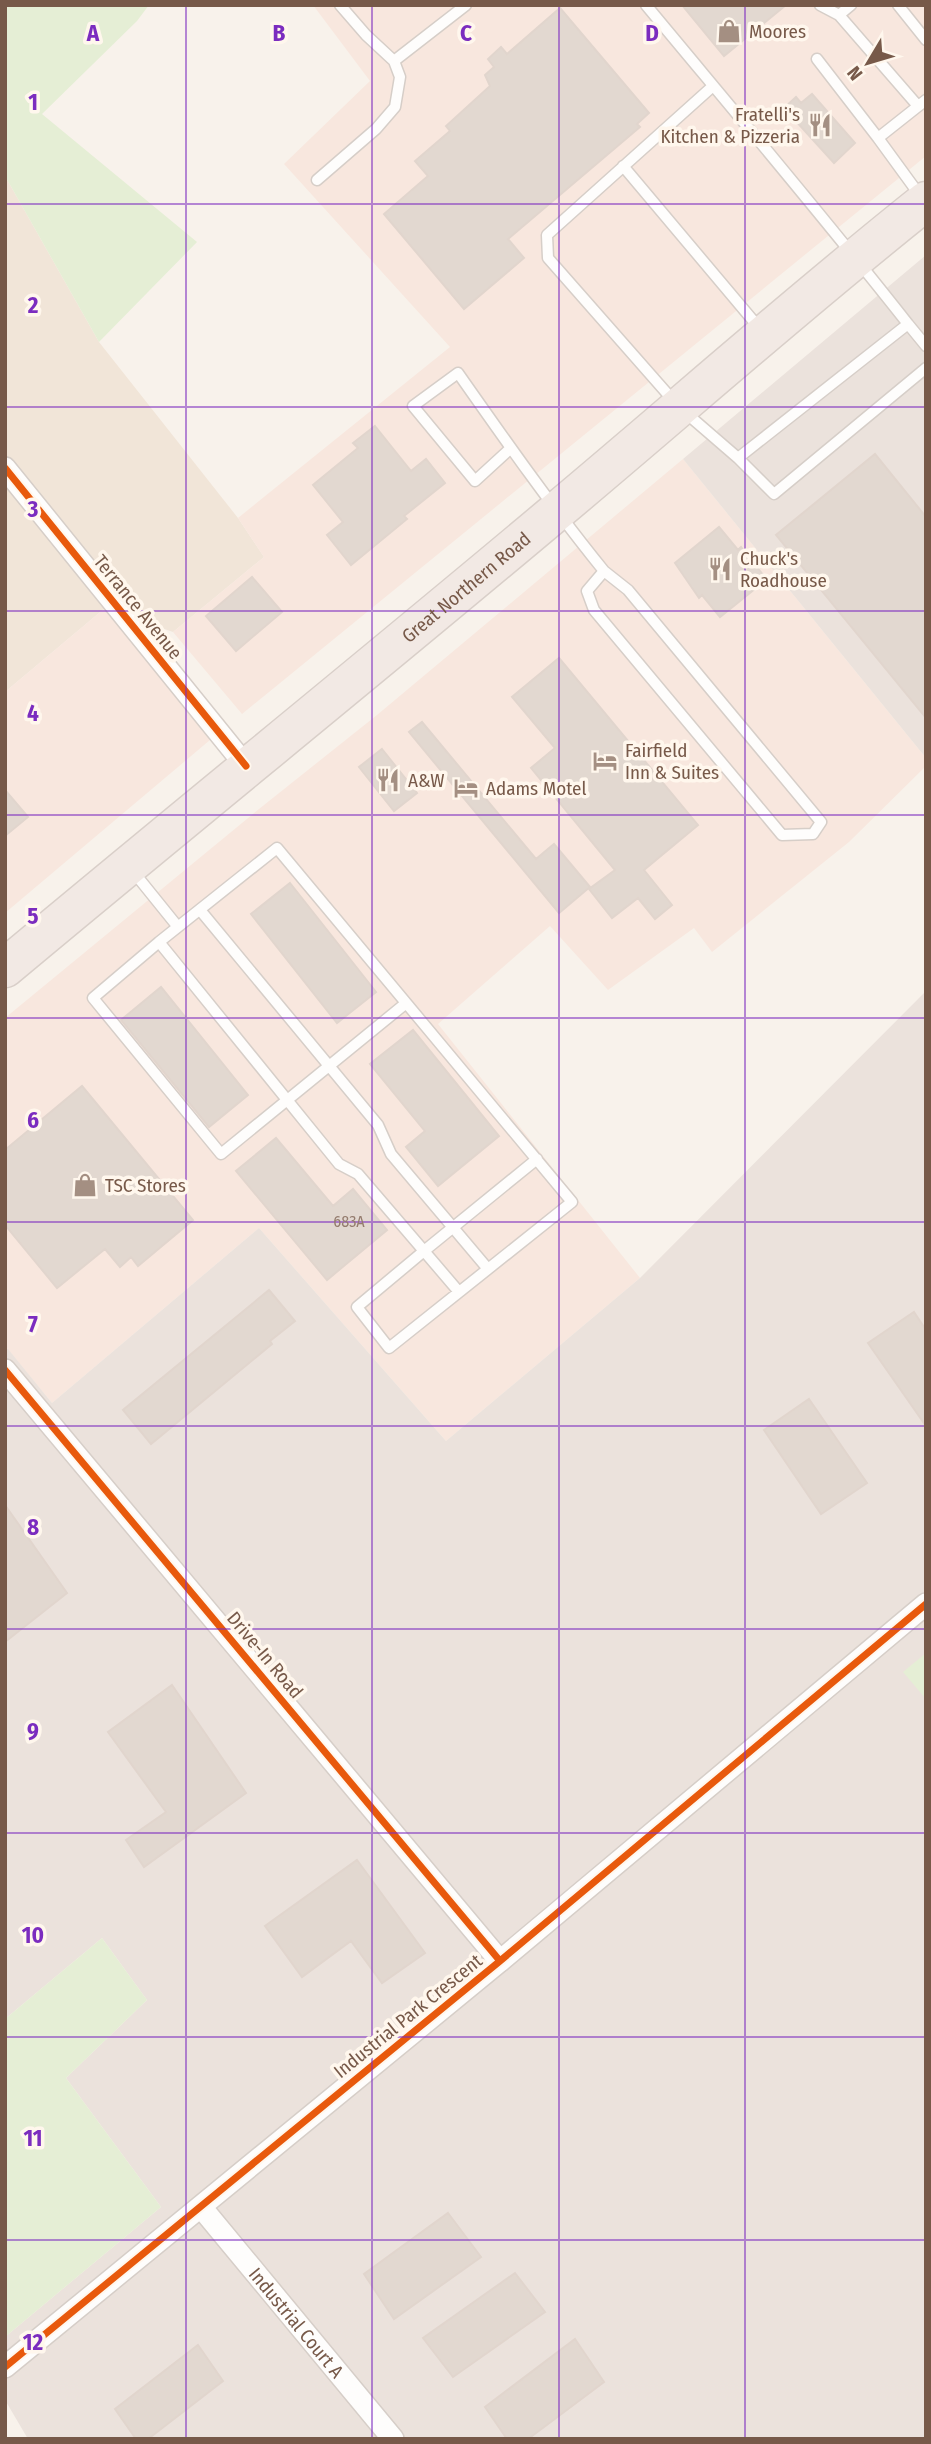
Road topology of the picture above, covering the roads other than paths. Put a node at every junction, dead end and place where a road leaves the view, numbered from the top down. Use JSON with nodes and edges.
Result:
{"nodes":[{"id":1,"x":340,"y":5,"type":"edge"},
{"id":2,"x":466,"y":5,"type":"edge"},
{"id":3,"x":646,"y":5,"type":"edge"},
{"id":4,"x":820,"y":5,"type":"edge"},
{"id":5,"x":851,"y":5,"type":"edge"},
{"id":6,"x":898,"y":5,"type":"edge"},
{"id":7,"x":839,"y":15,"type":"junction"},
{"id":8,"x":926,"y":40,"type":"edge"},
{"id":9,"x":817,"y":59,"type":"dead end"},
{"id":10,"x":394,"y":61,"type":"junction"},
{"id":11,"x":713,"y":86,"type":"junction"},
{"id":12,"x":922,"y":103,"type":"edge"},
{"id":13,"x":878,"y":138,"type":"junction"},
{"id":14,"x":623,"y":166,"type":"junction"},
{"id":15,"x":317,"y":180,"type":"dead end"},
{"id":16,"x":925,"y":201,"type":"edge"},
{"id":17,"x":855,"y":257,"type":"junction"},
{"id":18,"x":908,"y":324,"type":"junction"},
{"id":19,"x":764,"y":334,"type":"junction"},
{"id":20,"x":926,"y":346,"type":"edge"},
{"id":21,"x":926,"y":368,"type":"edge"},
{"id":22,"x":679,"y":407,"type":"junction"},
{"id":23,"x":511,"y":448,"type":"junction"},
{"id":24,"x":738,"y":458,"type":"junction"},
{"id":25,"x":5,"y":468,"type":"edge"},
{"id":26,"x":556,"y":512,"type":"junction"},
{"id":27,"x":604,"y":571,"type":"junction"},
{"id":28,"x":246,"y":766,"type":"junction"},
{"id":29,"x":128,"y":866,"type":"junction"},
{"id":30,"x":200,"y":909,"type":"junction"},
{"id":31,"x":178,"y":927,"type":"junction"},
{"id":32,"x":159,"y":942,"type":"junction"},
{"id":33,"x":5,"y":968,"type":"edge"},
{"id":34,"x":405,"y":1004,"type":"junction"},
{"id":35,"x":329,"y":1066,"type":"junction"},
{"id":36,"x":287,"y":1100,"type":"junction"},
{"id":37,"x":537,"y":1159,"type":"junction"},
{"id":38,"x":453,"y":1228,"type":"junction"},
{"id":39,"x":424,"y":1251,"type":"junction"},
{"id":40,"x":488,"y":1269,"type":"junction"},
{"id":41,"x":459,"y":1292,"type":"junction"},
{"id":42,"x":5,"y":1370,"type":"edge"},
{"id":43,"x":926,"y":1604,"type":"edge"},
{"id":44,"x":500,"y":1961,"type":"junction"},
{"id":45,"x":201,"y":2207,"type":"junction"},
{"id":46,"x":5,"y":2367,"type":"edge"},
{"id":47,"x":393,"y":2439,"type":"edge"}],
"edges":[{"from":1,"to":10,"type":"lane"},
{"from":2,"to":10,"type":"lane"},
{"from":3,"to":11,"type":"lane"},
{"from":4,"to":7,"type":"lane"},
{"from":5,"to":7,"type":"lane"},
{"from":6,"to":8,"type":"lane"},
{"from":7,"to":12,"type":"lane"},
{"from":9,"to":13,"type":"lane"},
{"from":10,"to":15,"type":"lane"},
{"from":11,"to":14,"type":"lane"},
{"from":11,"to":17,"type":"lane"},
{"from":12,"to":13,"type":"lane"},
{"from":13,"to":16,"type":"lane"},
{"from":14,"to":19,"type":"lane"},
{"from":14,"to":22,"type":"lane"},
{"from":16,"to":17,"type":"highway","name":"Great Northern Road"},
{"from":17,"to":18,"type":"lane"},
{"from":17,"to":19,"type":"highway","name":"Great Northern Road"},
{"from":18,"to":20,"type":"lane"},
{"from":18,"to":24,"type":"lane"},
{"from":19,"to":22,"type":"highway","name":"Great Northern Road"},
{"from":21,"to":24,"type":"lane"},
{"from":22,"to":24,"type":"lane"},
{"from":22,"to":26,"type":"highway","name":"Great Northern Road"},
{"from":23,"to":23,"type":"lane"},
{"from":23,"to":26,"type":"lane"},
{"from":25,"to":28,"type":"street","name":"Terrance Avenue"},
{"from":26,"to":27,"type":"lane"},
{"from":26,"to":28,"type":"highway","name":"Great Northern Road"},
{"from":27,"to":27,"type":"lane"},
{"from":28,"to":29,"type":"highway","name":"Great Northern Road"},
{"from":29,"to":31,"type":"lane"},
{"from":29,"to":33,"type":"highway","name":"Great Northern Road"},
{"from":30,"to":31,"type":"lane"},
{"from":30,"to":34,"type":"lane"},
{"from":30,"to":35,"type":"lane"},
{"from":31,"to":32,"type":"lane"},
{"from":32,"to":36,"type":"lane"},
{"from":32,"to":36,"type":"lane"},
{"from":34,"to":35,"type":"lane"},
{"from":34,"to":37,"type":"lane"},
{"from":35,"to":36,"type":"lane"},
{"from":35,"to":38,"type":"lane"},
{"from":36,"to":39,"type":"lane"},
{"from":37,"to":38,"type":"lane"},
{"from":37,"to":40,"type":"lane"},
{"from":38,"to":39,"type":"lane"},
{"from":38,"to":40,"type":"lane"},
{"from":39,"to":41,"type":"lane"},
{"from":39,"to":41,"type":"lane"},
{"from":40,"to":41,"type":"lane"},
{"from":42,"to":44,"type":"street","name":"Drive-In Road"},
{"from":43,"to":44,"type":"street","name":"Industrial Park Crescent"},
{"from":44,"to":45,"type":"street","name":"Industrial Park Crescent"},
{"from":45,"to":46,"type":"street","name":"Industrial Park Crescent"},
{"from":45,"to":47,"type":"street","name":"Industrial Court A"}]}
